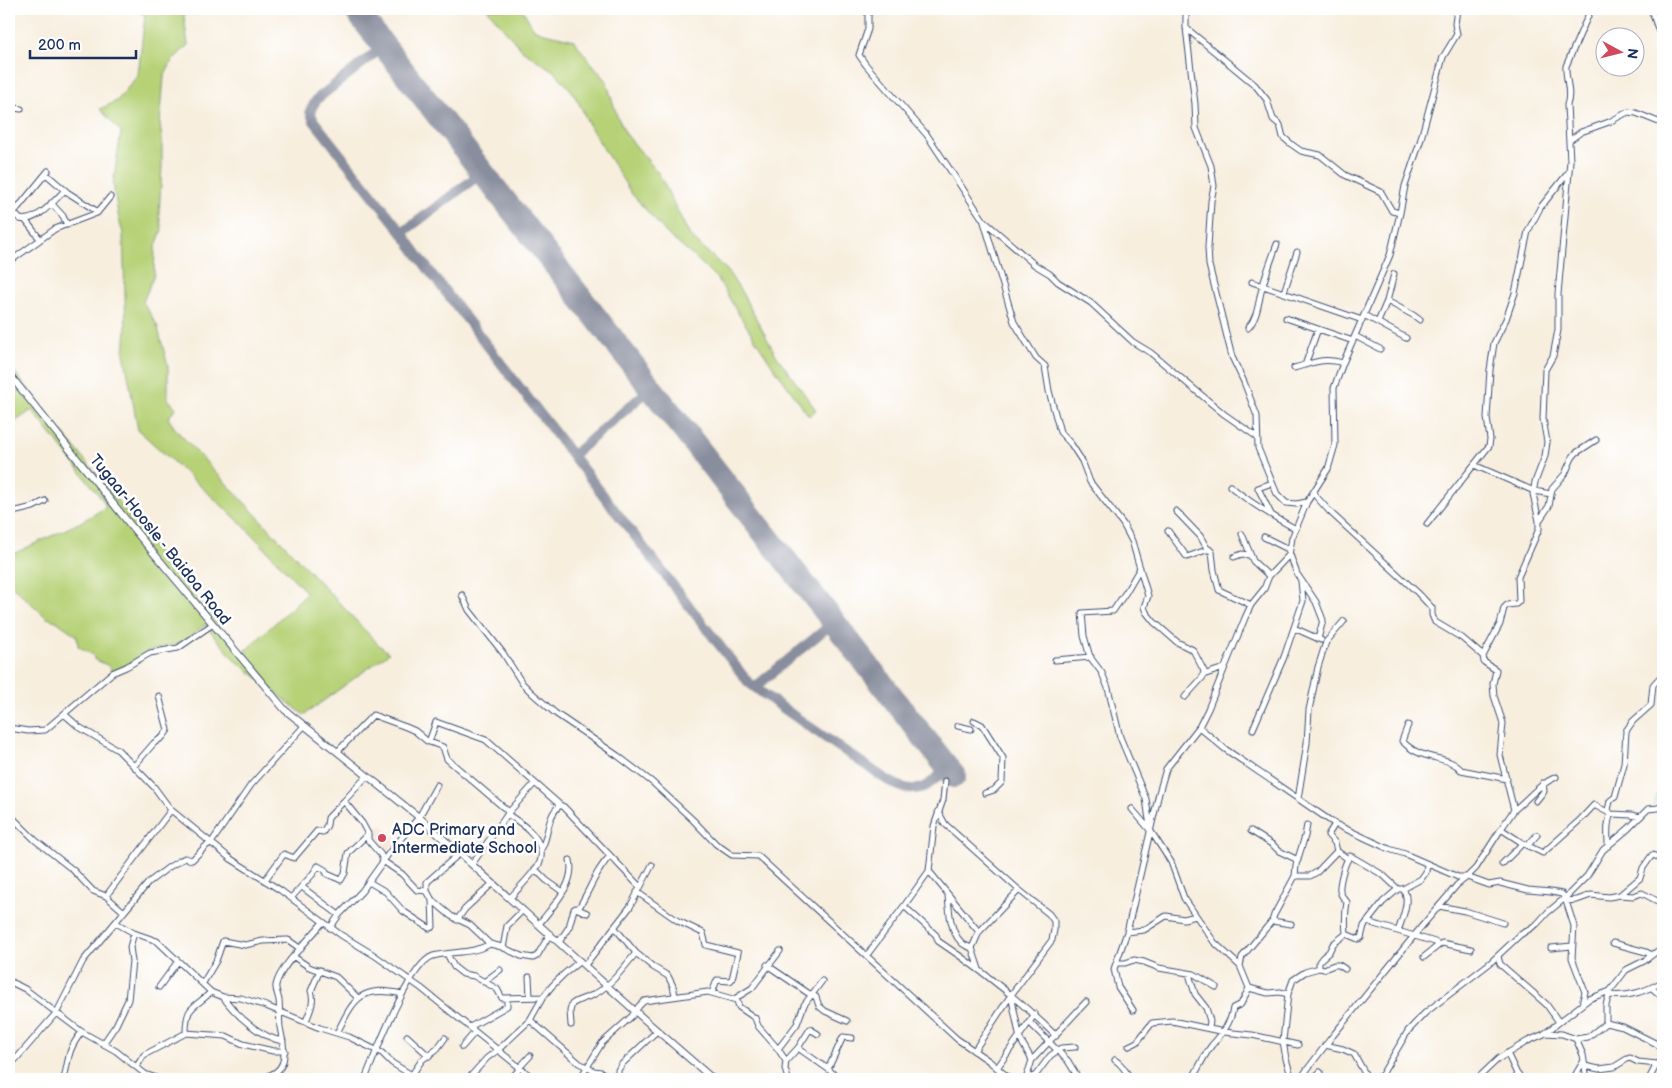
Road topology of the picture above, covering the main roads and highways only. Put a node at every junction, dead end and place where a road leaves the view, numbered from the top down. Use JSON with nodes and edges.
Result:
{"nodes":[{"id":1,"x":9,"y":374,"type":"edge"},
{"id":2,"x":713,"y":1079,"type":"edge"}],
"edges":[{"from":1,"to":2,"type":"main road","name":"Tugaar-Hoosle - Baidoa Road"}]}
